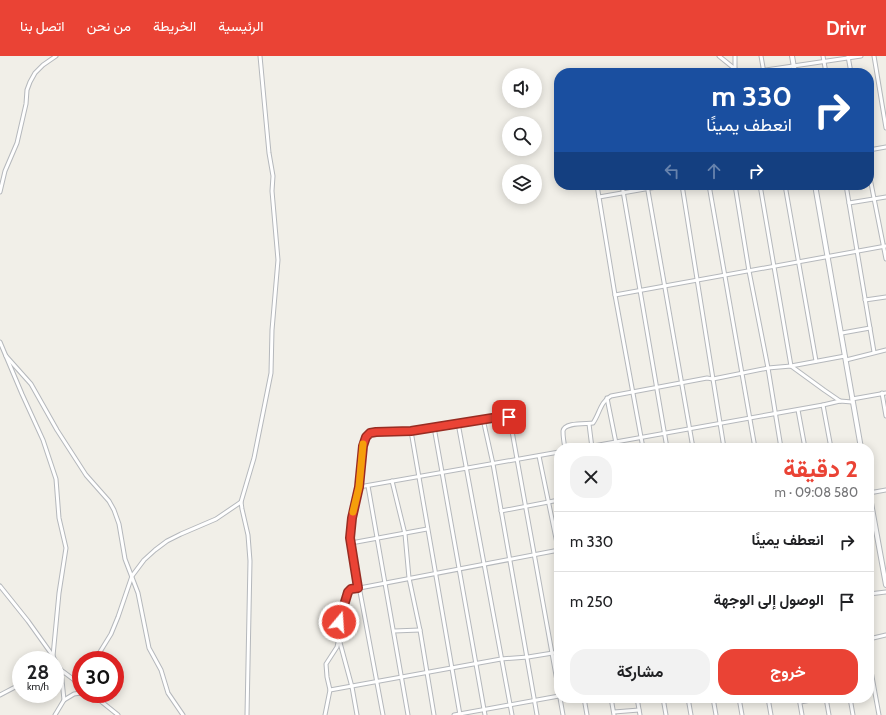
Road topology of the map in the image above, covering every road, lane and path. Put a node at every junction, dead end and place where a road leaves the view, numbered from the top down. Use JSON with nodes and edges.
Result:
{"nodes":[{"id":1,"x":56,"y":56,"type":"edge"},
{"id":2,"x":260,"y":56,"type":"edge"},
{"id":3,"x":719,"y":56,"type":"edge"},
{"id":4,"x":735,"y":56,"type":"edge"},
{"id":5,"x":761,"y":56,"type":"edge"},
{"id":6,"x":792,"y":56,"type":"edge"},
{"id":7,"x":822,"y":56,"type":"edge"},
{"id":8,"x":861,"y":56,"type":"edge"},
{"id":9,"x":874,"y":56,"type":"edge"},
{"id":10,"x":848,"y":57,"type":"edge"},
{"id":11,"x":824,"y":62,"type":"junction"},
{"id":12,"x":794,"y":67,"type":"junction"},
{"id":13,"x":735,"y":68,"type":"joint"},
{"id":14,"x":763,"y":68,"type":"edge"},
{"id":15,"x":786,"y":68,"type":"edge"},
{"id":16,"x":825,"y":68,"type":"edge"},
{"id":17,"x":850,"y":68,"type":"edge"},
{"id":18,"x":886,"y":128,"type":"edge"},
{"id":19,"x":886,"y":147,"type":"edge"},
{"id":20,"x":874,"y":149,"type":"edge"},
{"id":21,"x":598,"y":190,"type":"edge"},
{"id":22,"x":623,"y":190,"type":"edge"},
{"id":23,"x":636,"y":190,"type":"edge"},
{"id":24,"x":648,"y":190,"type":"edge"},
{"id":25,"x":683,"y":190,"type":"edge"},
{"id":26,"x":710,"y":190,"type":"edge"},
{"id":27,"x":736,"y":190,"type":"edge"},
{"id":28,"x":761,"y":190,"type":"edge"},
{"id":29,"x":786,"y":190,"type":"edge"},
{"id":30,"x":816,"y":190,"type":"edge"},
{"id":31,"x":847,"y":190,"type":"edge"},
{"id":32,"x":872,"y":190,"type":"edge"},
{"id":33,"x":0,"y":192,"type":"edge"},
{"id":34,"x":623,"y":193,"type":"junction"},
{"id":35,"x":599,"y":197,"type":"junction"},
{"id":36,"x":886,"y":197,"type":"edge"},
{"id":37,"x":874,"y":199,"type":"junction"},
{"id":38,"x":849,"y":203,"type":"junction"},
{"id":39,"x":885,"y":246,"type":"edge"},
{"id":40,"x":857,"y":251,"type":"junction"},
{"id":41,"x":828,"y":257,"type":"junction"},
{"id":42,"x":886,"y":259,"type":"edge"},
{"id":43,"x":798,"y":262,"type":"junction"},
{"id":44,"x":774,"y":266,"type":"junction"},
{"id":45,"x":749,"y":271,"type":"junction"},
{"id":46,"x":725,"y":275,"type":"junction"},
{"id":47,"x":696,"y":281,"type":"junction"},
{"id":48,"x":664,"y":287,"type":"junction"},
{"id":49,"x":640,"y":291,"type":"junction"},
{"id":50,"x":615,"y":295,"type":"junction"},
{"id":51,"x":886,"y":297,"type":"edge"},
{"id":52,"x":865,"y":300,"type":"junction"},
{"id":53,"x":870,"y":328,"type":"junction"},
{"id":54,"x":842,"y":334,"type":"junction"},
{"id":55,"x":0,"y":342,"type":"edge"},
{"id":56,"x":886,"y":350,"type":"edge"},
{"id":57,"x":874,"y":352,"type":"junction"},
{"id":58,"x":6,"y":356,"type":"junction"},
{"id":59,"x":846,"y":358,"type":"junction"},
{"id":60,"x":816,"y":361,"type":"junction"},
{"id":61,"x":791,"y":366,"type":"junction"},
{"id":62,"x":768,"y":368,"type":"junction"},
{"id":63,"x":742,"y":373,"type":"junction"},
{"id":64,"x":713,"y":378,"type":"junction"},
{"id":65,"x":682,"y":382,"type":"junction"},
{"id":66,"x":657,"y":386,"type":"junction"},
{"id":67,"x":633,"y":391,"type":"junction"},
{"id":68,"x":882,"y":393,"type":"junction"},
{"id":69,"x":886,"y":393,"type":"edge"},
{"id":70,"x":606,"y":398,"type":"junction"},
{"id":71,"x":852,"y":400,"type":"junction"},
{"id":72,"x":840,"y":401,"type":"junction"},
{"id":73,"x":822,"y":405,"type":"junction"},
{"id":74,"x":798,"y":410,"type":"junction"},
{"id":75,"x":774,"y":414,"type":"junction"},
{"id":76,"x":886,"y":416,"type":"edge"},
{"id":77,"x":750,"y":418,"type":"junction"},
{"id":78,"x":483,"y":419,"type":"junction"},
{"id":79,"x":458,"y":423,"type":"junction"},
{"id":80,"x":589,"y":424,"type":"junction"},
{"id":81,"x":719,"y":424,"type":"junction"},
{"id":82,"x":434,"y":427,"type":"junction"},
{"id":83,"x":690,"y":429,"type":"junction"},
{"id":84,"x":411,"y":431,"type":"junction"},
{"id":85,"x":665,"y":433,"type":"junction"},
{"id":86,"x":641,"y":438,"type":"junction"},
{"id":87,"x":616,"y":442,"type":"junction"},
{"id":88,"x":564,"y":443,"type":"edge"},
{"id":89,"x":591,"y":443,"type":"edge"},
{"id":90,"x":611,"y":443,"type":"edge"},
{"id":91,"x":642,"y":443,"type":"edge"},
{"id":92,"x":666,"y":443,"type":"edge"},
{"id":93,"x":692,"y":443,"type":"edge"},
{"id":94,"x":723,"y":443,"type":"edge"},
{"id":95,"x":754,"y":443,"type":"edge"},
{"id":96,"x":779,"y":443,"type":"edge"},
{"id":97,"x":804,"y":443,"type":"edge"},
{"id":98,"x":829,"y":443,"type":"edge"},
{"id":99,"x":860,"y":443,"type":"edge"},
{"id":100,"x":554,"y":453,"type":"edge"},
{"id":101,"x":539,"y":456,"type":"junction"},
{"id":102,"x":517,"y":460,"type":"junction"},
{"id":103,"x":493,"y":464,"type":"junction"},
{"id":104,"x":466,"y":468,"type":"junction"},
{"id":105,"x":442,"y":472,"type":"junction"},
{"id":106,"x":418,"y":477,"type":"junction"},
{"id":107,"x":392,"y":481,"type":"junction"},
{"id":108,"x":368,"y":486,"type":"junction"},
{"id":109,"x":359,"y":487,"type":"junction"},
{"id":110,"x":886,"y":490,"type":"edge"},
{"id":111,"x":874,"y":492,"type":"edge"},
{"id":112,"x":241,"y":502,"type":"junction"},
{"id":113,"x":554,"y":502,"type":"edge"},
{"id":114,"x":549,"y":503,"type":"junction"},
{"id":115,"x":526,"y":507,"type":"junction"},
{"id":116,"x":501,"y":511,"type":"junction"},
{"id":117,"x":874,"y":520,"type":"edge"},
{"id":118,"x":554,"y":526,"type":"edge"},
{"id":119,"x":427,"y":529,"type":"junction"},
{"id":120,"x":405,"y":534,"type":"junction"},
{"id":121,"x":377,"y":539,"type":"junction"},
{"id":122,"x":351,"y":543,"type":"junction"},
{"id":123,"x":554,"y":551,"type":"edge"},
{"id":124,"x":535,"y":554,"type":"junction"},
{"id":125,"x":510,"y":558,"type":"junction"},
{"id":126,"x":484,"y":564,"type":"junction"},
{"id":127,"x":460,"y":569,"type":"junction"},
{"id":128,"x":435,"y":573,"type":"junction"},
{"id":129,"x":132,"y":576,"type":"junction"},
{"id":130,"x":409,"y":578,"type":"junction"},
{"id":131,"x":0,"y":582,"type":"edge"},
{"id":132,"x":385,"y":583,"type":"junction"},
{"id":133,"x":886,"y":585,"type":"edge"},
{"id":134,"x":1,"y":587,"type":"edge"},
{"id":135,"x":358,"y":588,"type":"junction"},
{"id":136,"x":886,"y":592,"type":"edge"},
{"id":137,"x":874,"y":593,"type":"edge"},
{"id":138,"x":420,"y":630,"type":"junction"},
{"id":139,"x":394,"y":631,"type":"junction"},
{"id":140,"x":886,"y":635,"type":"edge"},
{"id":141,"x":339,"y":638,"type":"junction"},
{"id":142,"x":874,"y":638,"type":"edge"},
{"id":143,"x":49,"y":651,"type":"edge"},
{"id":144,"x":53,"y":651,"type":"edge"},
{"id":145,"x":101,"y":651,"type":"edge"},
{"id":146,"x":552,"y":653,"type":"junction"},
{"id":147,"x":528,"y":657,"type":"junction"},
{"id":148,"x":501,"y":659,"type":"junction"},
{"id":149,"x":476,"y":664,"type":"junction"},
{"id":150,"x":554,"y":664,"type":"edge"},
{"id":151,"x":452,"y":668,"type":"junction"},
{"id":152,"x":426,"y":672,"type":"junction"},
{"id":153,"x":402,"y":677,"type":"junction"},
{"id":154,"x":377,"y":681,"type":"junction"},
{"id":155,"x":352,"y":686,"type":"junction"},
{"id":156,"x":12,"y":689,"type":"edge"},
{"id":157,"x":330,"y":690,"type":"junction"},
{"id":158,"x":874,"y":691,"type":"edge"},
{"id":159,"x":0,"y":695,"type":"edge"},
{"id":160,"x":72,"y":695,"type":"edge"},
{"id":161,"x":554,"y":698,"type":"edge"},
{"id":162,"x":64,"y":700,"type":"edge"},
{"id":163,"x":535,"y":700,"type":"junction"},
{"id":164,"x":62,"y":703,"type":"edge"},
{"id":165,"x":104,"y":703,"type":"edge"},
{"id":166,"x":561,"y":703,"type":"edge"},
{"id":167,"x":585,"y":703,"type":"edge"},
{"id":168,"x":613,"y":703,"type":"edge"},
{"id":169,"x":638,"y":703,"type":"edge"},
{"id":170,"x":664,"y":703,"type":"edge"},
{"id":171,"x":689,"y":703,"type":"edge"},
{"id":172,"x":714,"y":703,"type":"edge"},
{"id":173,"x":740,"y":703,"type":"edge"},
{"id":174,"x":769,"y":703,"type":"edge"},
{"id":175,"x":800,"y":703,"type":"edge"},
{"id":176,"x":827,"y":703,"type":"edge"},
{"id":177,"x":851,"y":703,"type":"edge"},
{"id":178,"x":511,"y":705,"type":"junction"},
{"id":179,"x":485,"y":710,"type":"junction"},
{"id":180,"x":639,"y":710,"type":"junction"},
{"id":181,"x":614,"y":713,"type":"edge"},
{"id":182,"x":460,"y":714,"type":"edge"},
{"id":183,"x":742,"y":714,"type":"edge"},
{"id":184,"x":56,"y":715,"type":"edge"},
{"id":185,"x":118,"y":715,"type":"edge"},
{"id":186,"x":182,"y":715,"type":"edge"},
{"id":187,"x":247,"y":715,"type":"edge"},
{"id":188,"x":325,"y":715,"type":"edge"},
{"id":189,"x":357,"y":715,"type":"edge"},
{"id":190,"x":383,"y":715,"type":"edge"},
{"id":191,"x":408,"y":715,"type":"edge"},
{"id":192,"x":434,"y":715,"type":"edge"},
{"id":193,"x":454,"y":715,"type":"edge"},
{"id":194,"x":485,"y":715,"type":"edge"},
{"id":195,"x":512,"y":715,"type":"edge"},
{"id":196,"x":537,"y":715,"type":"edge"},
{"id":197,"x":563,"y":715,"type":"edge"},
{"id":198,"x":587,"y":715,"type":"edge"},
{"id":199,"x":640,"y":715,"type":"edge"},
{"id":200,"x":666,"y":715,"type":"edge"},
{"id":201,"x":691,"y":715,"type":"edge"},
{"id":202,"x":716,"y":715,"type":"edge"},
{"id":203,"x":736,"y":715,"type":"edge"},
{"id":204,"x":771,"y":715,"type":"edge"},
{"id":205,"x":802,"y":715,"type":"edge"},
{"id":206,"x":829,"y":715,"type":"edge"},
{"id":207,"x":853,"y":715,"type":"edge"},
{"id":208,"x":879,"y":715,"type":"edge"}],
"edges":[{"from":1,"to":33,"type":"street"},
{"from":2,"to":112,"type":"street"},
{"from":3,"to":13,"type":"street"},
{"from":4,"to":13,"type":"street"},
{"from":5,"to":14,"type":"street"},
{"from":6,"to":12,"type":"street"},
{"from":7,"to":11,"type":"street"},
{"from":8,"to":10,"type":"street"},
{"from":9,"to":18,"type":"street"},
{"from":10,"to":11,"type":"street"},
{"from":10,"to":17,"type":"street"},
{"from":11,"to":12,"type":"street"},
{"from":11,"to":16,"type":"street"},
{"from":12,"to":15,"type":"street"},
{"from":19,"to":20,"type":"street"},
{"from":21,"to":35,"type":"street"},
{"from":22,"to":34,"type":"street"},
{"from":23,"to":34,"type":"street"},
{"from":24,"to":48,"type":"street"},
{"from":25,"to":47,"type":"street"},
{"from":26,"to":46,"type":"street"},
{"from":27,"to":45,"type":"street"},
{"from":28,"to":44,"type":"street"},
{"from":29,"to":43,"type":"street"},
{"from":30,"to":41,"type":"street"},
{"from":31,"to":38,"type":"street"},
{"from":32,"to":37,"type":"street"},
{"from":34,"to":35,"type":"street"},
{"from":34,"to":49,"type":"street"},
{"from":35,"to":50,"type":"street"},
{"from":36,"to":37,"type":"street"},
{"from":37,"to":38,"type":"street"},
{"from":37,"to":39,"type":"street"},
{"from":38,"to":40,"type":"street"},
{"from":39,"to":40,"type":"street"},
{"from":39,"to":42,"type":"street"},
{"from":40,"to":41,"type":"street"},
{"from":40,"to":52,"type":"street"},
{"from":41,"to":43,"type":"street"},
{"from":41,"to":54,"type":"street"},
{"from":43,"to":44,"type":"street"},
{"from":43,"to":60,"type":"street"},
{"from":44,"to":45,"type":"street"},
{"from":44,"to":61,"type":"street"},
{"from":45,"to":46,"type":"street"},
{"from":45,"to":62,"type":"street"},
{"from":46,"to":47,"type":"street"},
{"from":46,"to":63,"type":"street"},
{"from":47,"to":48,"type":"street"},
{"from":47,"to":64,"type":"street"},
{"from":48,"to":49,"type":"street"},
{"from":48,"to":65,"type":"street"},
{"from":49,"to":50,"type":"street"},
{"from":49,"to":66,"type":"street"},
{"from":50,"to":67,"type":"street"},
{"from":51,"to":52,"type":"street"},
{"from":52,"to":53,"type":"street"},
{"from":53,"to":54,"type":"street"},
{"from":53,"to":57,"type":"street"},
{"from":54,"to":59,"type":"street"},
{"from":55,"to":58,"type":"street"},
{"from":56,"to":57,"type":"street"},
{"from":57,"to":59,"type":"street"},
{"from":58,"to":129,"type":"street"},
{"from":58,"to":144,"type":"street"},
{"from":59,"to":60,"type":"street"},
{"from":59,"to":71,"type":"street"},
{"from":60,"to":61,"type":"street"},
{"from":61,"to":62,"type":"street"},
{"from":61,"to":72,"type":"street"},
{"from":62,"to":63,"type":"street"},
{"from":62,"to":75,"type":"street"},
{"from":63,"to":64,"type":"street"},
{"from":63,"to":77,"type":"street"},
{"from":64,"to":65,"type":"street"},
{"from":64,"to":81,"type":"street"},
{"from":65,"to":66,"type":"street"},
{"from":65,"to":83,"type":"street"},
{"from":66,"to":67,"type":"street"},
{"from":66,"to":85,"type":"street"},
{"from":67,"to":70,"type":"street"},
{"from":67,"to":86,"type":"street"},
{"from":68,"to":69,"type":"street"},
{"from":68,"to":71,"type":"street"},
{"from":68,"to":76,"type":"street"},
{"from":70,"to":80,"type":"street"},
{"from":70,"to":87,"type":"street"},
{"from":71,"to":72,"type":"street"},
{"from":71,"to":99,"type":"street"},
{"from":72,"to":73,"type":"street"},
{"from":73,"to":74,"type":"street"},
{"from":73,"to":98,"type":"street"},
{"from":74,"to":75,"type":"street"},
{"from":74,"to":97,"type":"street"},
{"from":75,"to":77,"type":"street"},
{"from":75,"to":96,"type":"street"},
{"from":77,"to":81,"type":"street"},
{"from":77,"to":95,"type":"street"},
{"from":78,"to":79,"type":"street"},
{"from":78,"to":102,"type":"street"},
{"from":78,"to":103,"type":"street"},
{"from":79,"to":82,"type":"street"},
{"from":79,"to":104,"type":"street"},
{"from":80,"to":88,"type":"street"},
{"from":80,"to":89,"type":"street"},
{"from":81,"to":83,"type":"street"},
{"from":81,"to":94,"type":"street"},
{"from":82,"to":84,"type":"street"},
{"from":82,"to":105,"type":"street"},
{"from":83,"to":85,"type":"street"},
{"from":83,"to":93,"type":"street"},
{"from":84,"to":106,"type":"street"},
{"from":84,"to":109,"type":"street"},
{"from":85,"to":86,"type":"street"},
{"from":85,"to":92,"type":"street"},
{"from":86,"to":87,"type":"street"},
{"from":86,"to":91,"type":"street"},
{"from":87,"to":90,"type":"street"},
{"from":100,"to":101,"type":"street"},
{"from":101,"to":102,"type":"street"},
{"from":101,"to":114,"type":"street"},
{"from":102,"to":103,"type":"street"},
{"from":102,"to":115,"type":"street"},
{"from":103,"to":104,"type":"street"},
{"from":103,"to":116,"type":"street"},
{"from":104,"to":105,"type":"street"},
{"from":104,"to":126,"type":"street"},
{"from":105,"to":106,"type":"street"},
{"from":105,"to":127,"type":"street"},
{"from":106,"to":107,"type":"street"},
{"from":106,"to":119,"type":"street"},
{"from":107,"to":108,"type":"street"},
{"from":107,"to":120,"type":"street"},
{"from":108,"to":109,"type":"street"},
{"from":108,"to":121,"type":"street"},
{"from":109,"to":122,"type":"street"},
{"from":110,"to":111,"type":"street"},
{"from":112,"to":129,"type":"street"},
{"from":112,"to":187,"type":"street"},
{"from":113,"to":114,"type":"street"},
{"from":114,"to":115,"type":"street"},
{"from":114,"to":118,"type":"street"},
{"from":115,"to":116,"type":"street"},
{"from":115,"to":124,"type":"street"},
{"from":116,"to":125,"type":"street"},
{"from":117,"to":133,"type":"street"},
{"from":119,"to":120,"type":"street"},
{"from":119,"to":128,"type":"street"},
{"from":120,"to":121,"type":"street"},
{"from":120,"to":130,"type":"street"},
{"from":121,"to":122,"type":"street"},
{"from":121,"to":132,"type":"street"},
{"from":122,"to":135,"type":"street"},
{"from":123,"to":124,"type":"street"},
{"from":124,"to":125,"type":"street"},
{"from":124,"to":146,"type":"street"},
{"from":125,"to":126,"type":"street"},
{"from":125,"to":147,"type":"street"},
{"from":126,"to":127,"type":"street"},
{"from":126,"to":148,"type":"street"},
{"from":127,"to":128,"type":"street"},
{"from":127,"to":149,"type":"street"},
{"from":128,"to":130,"type":"street"},
{"from":128,"to":151,"type":"street"},
{"from":129,"to":145,"type":"street"},
{"from":129,"to":186,"type":"street"},
{"from":130,"to":132,"type":"street"},
{"from":130,"to":138,"type":"street"},
{"from":131,"to":134,"type":"street"},
{"from":132,"to":135,"type":"street"},
{"from":132,"to":139,"type":"street"},
{"from":134,"to":143,"type":"street"},
{"from":135,"to":141,"type":"street"},
{"from":135,"to":154,"type":"street"},
{"from":136,"to":137,"type":"street"},
{"from":138,"to":139,"type":"street"},
{"from":138,"to":152,"type":"street"},
{"from":139,"to":153,"type":"street"},
{"from":140,"to":142,"type":"street"},
{"from":141,"to":155,"type":"street"},
{"from":141,"to":157,"type":"street"},
{"from":146,"to":147,"type":"street"},
{"from":146,"to":150,"type":"street"},
{"from":147,"to":148,"type":"street"},
{"from":147,"to":163,"type":"street"},
{"from":148,"to":149,"type":"street"},
{"from":148,"to":178,"type":"street"},
{"from":149,"to":151,"type":"street"},
{"from":149,"to":179,"type":"street"},
{"from":151,"to":152,"type":"street"},
{"from":151,"to":182,"type":"street"},
{"from":152,"to":153,"type":"street"},
{"from":152,"to":192,"type":"street"},
{"from":153,"to":154,"type":"street"},
{"from":153,"to":191,"type":"street"},
{"from":154,"to":155,"type":"street"},
{"from":154,"to":190,"type":"street"},
{"from":155,"to":157,"type":"street"},
{"from":155,"to":189,"type":"street"},
{"from":156,"to":159,"type":"street"},
{"from":157,"to":188,"type":"street"},
{"from":158,"to":208,"type":"street"},
{"from":160,"to":162,"type":"street"},
{"from":161,"to":163,"type":"street"},
{"from":163,"to":178,"type":"street"},
{"from":163,"to":196,"type":"street"},
{"from":164,"to":184,"type":"street"},
{"from":165,"to":185,"type":"street"},
{"from":166,"to":197,"type":"street"},
{"from":167,"to":198,"type":"street"},
{"from":168,"to":181,"type":"street"},
{"from":169,"to":180,"type":"street"},
{"from":170,"to":200,"type":"street"},
{"from":171,"to":201,"type":"street"},
{"from":172,"to":202,"type":"street"},
{"from":173,"to":183,"type":"street"},
{"from":174,"to":204,"type":"street"},
{"from":175,"to":205,"type":"street"},
{"from":176,"to":206,"type":"street"},
{"from":177,"to":207,"type":"street"},
{"from":178,"to":179,"type":"street"},
{"from":178,"to":195,"type":"street"},
{"from":179,"to":182,"type":"street"},
{"from":179,"to":194,"type":"street"},
{"from":180,"to":181,"type":"street"},
{"from":180,"to":199,"type":"street"},
{"from":182,"to":193,"type":"street"},
{"from":183,"to":203,"type":"street"}]}
